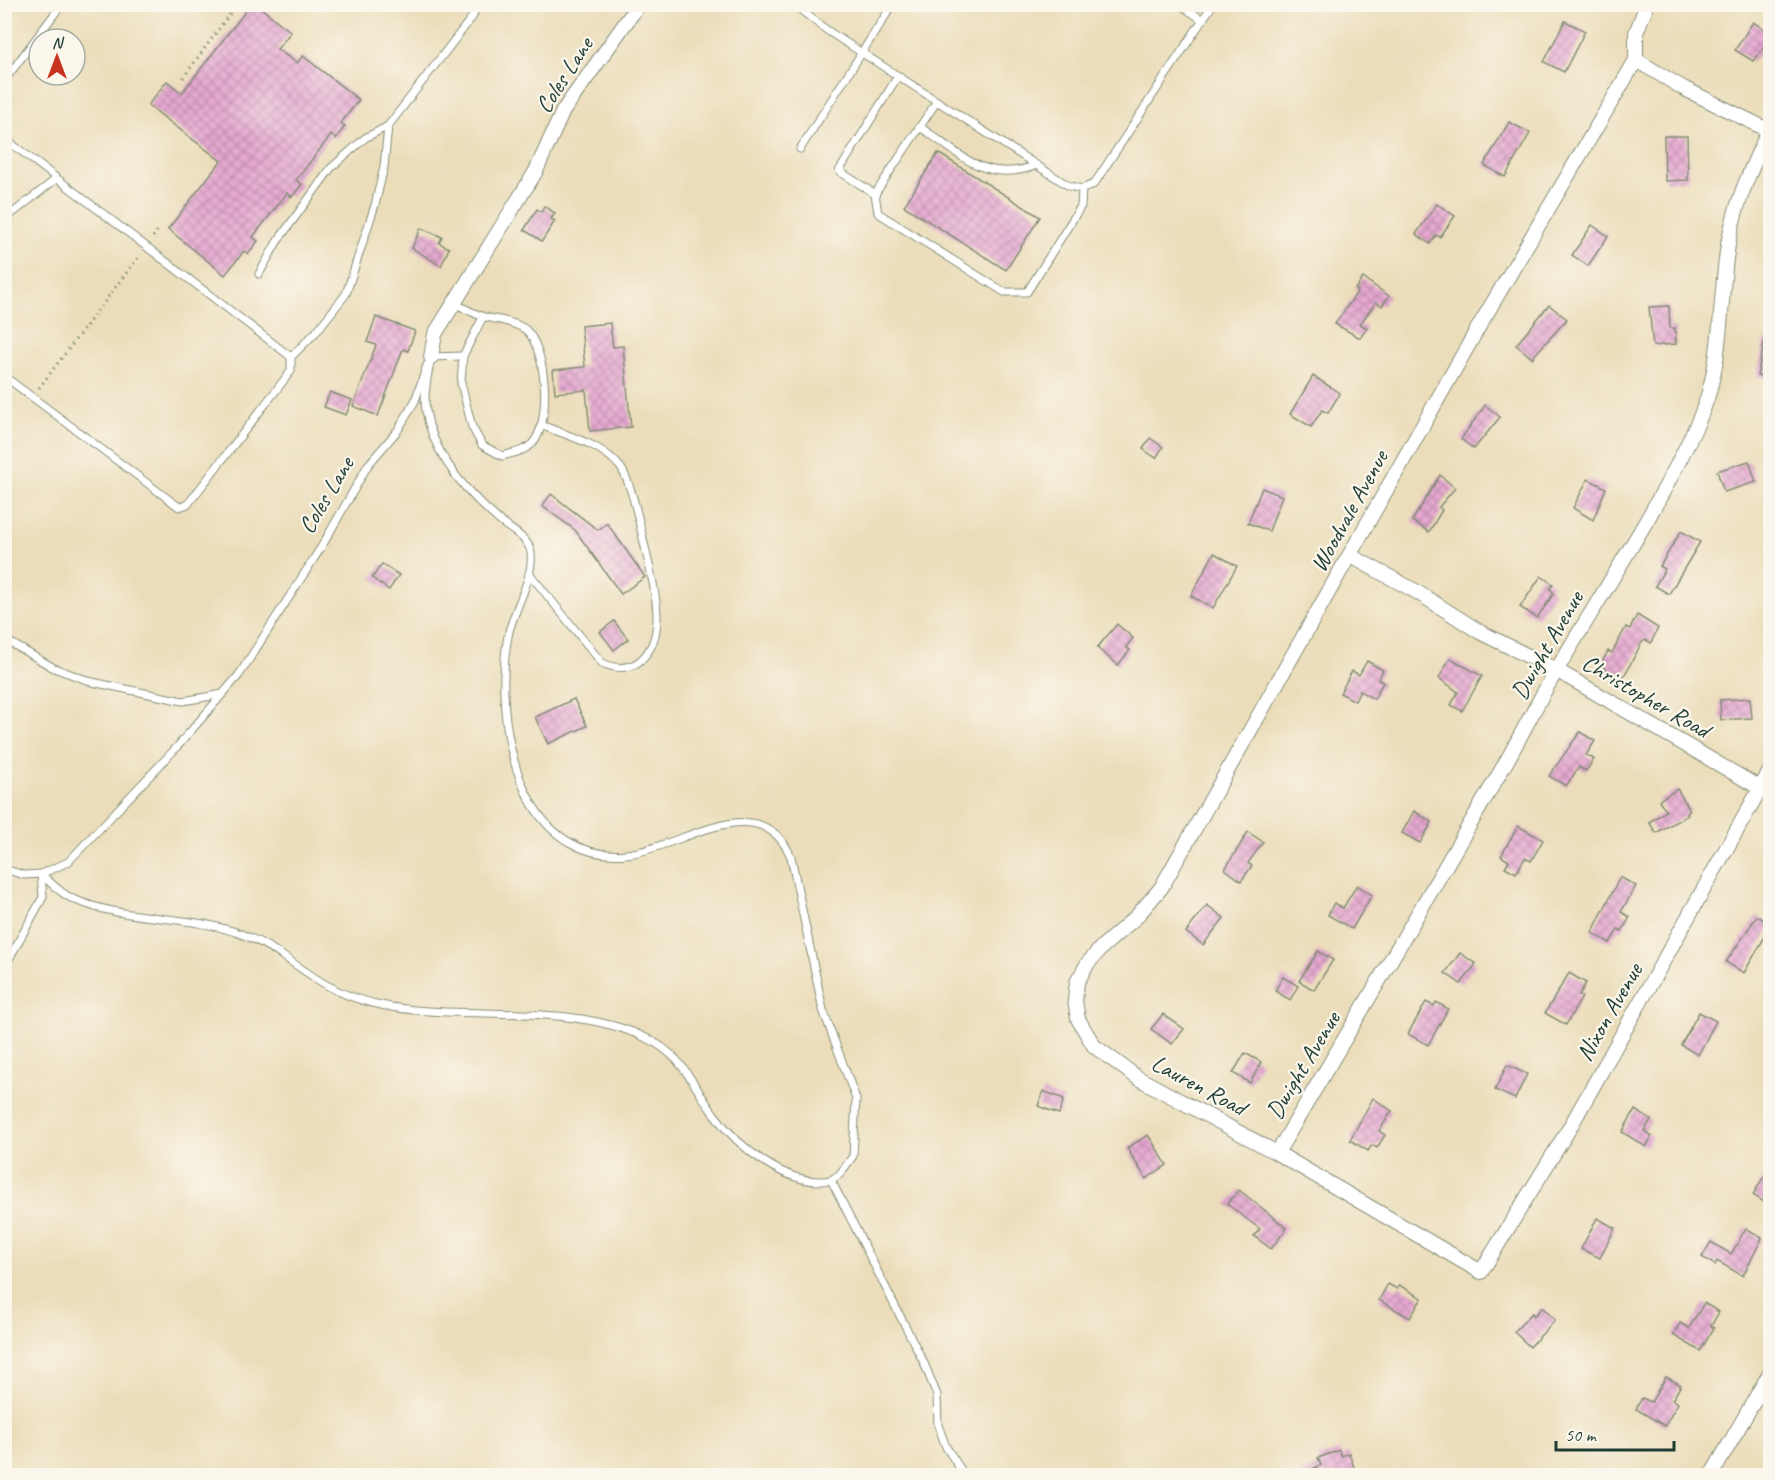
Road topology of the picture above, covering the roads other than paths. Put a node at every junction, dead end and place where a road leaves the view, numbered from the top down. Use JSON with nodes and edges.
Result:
{"nodes":[{"id":1,"x":62,"y":4,"type":"edge"},
{"id":2,"x":477,"y":4,"type":"edge"},
{"id":3,"x":639,"y":4,"type":"edge"},
{"id":4,"x":793,"y":4,"type":"edge"},
{"id":5,"x":893,"y":4,"type":"edge"},
{"id":6,"x":1179,"y":4,"type":"edge"},
{"id":7,"x":1213,"y":4,"type":"edge"},
{"id":8,"x":1647,"y":4,"type":"edge"},
{"id":9,"x":1203,"y":20,"type":"junction"},
{"id":10,"x":861,"y":52,"type":"junction"},
{"id":11,"x":1636,"y":60,"type":"junction"},
{"id":12,"x":898,"y":76,"type":"junction"},
{"id":13,"x":4,"y":81,"type":"edge"},
{"id":14,"x":937,"y":101,"type":"junction"},
{"id":15,"x":388,"y":126,"type":"junction"},
{"id":16,"x":920,"y":127,"type":"junction"},
{"id":17,"x":1770,"y":130,"type":"edge"},
{"id":18,"x":4,"y":138,"type":"edge"},
{"id":19,"x":800,"y":149,"type":"dead end"},
{"id":20,"x":1037,"y":165,"type":"junction"},
{"id":21,"x":56,"y":179,"type":"junction"},
{"id":22,"x":1082,"y":189,"type":"junction"},
{"id":23,"x":875,"y":194,"type":"junction"},
{"id":24,"x":4,"y":220,"type":"edge"},
{"id":25,"x":260,"y":274,"type":"dead end"},
{"id":26,"x":453,"y":302,"type":"junction"},
{"id":27,"x":483,"y":316,"type":"junction"},
{"id":28,"x":463,"y":356,"type":"junction"},
{"id":29,"x":291,"y":357,"type":"junction"},
{"id":30,"x":430,"y":357,"type":"junction"},
{"id":31,"x":4,"y":376,"type":"edge"},
{"id":32,"x":541,"y":425,"type":"junction"},
{"id":33,"x":1351,"y":556,"type":"junction"},
{"id":34,"x":529,"y":573,"type":"junction"},
{"id":35,"x":4,"y":639,"type":"edge"},
{"id":36,"x":1556,"y":670,"type":"junction"},
{"id":37,"x":223,"y":694,"type":"junction"},
{"id":38,"x":1770,"y":771,"type":"edge"},
{"id":39,"x":1760,"y":788,"type":"junction"},
{"id":40,"x":4,"y":869,"type":"edge"},
{"id":41,"x":41,"y":874,"type":"junction"},
{"id":42,"x":4,"y":968,"type":"edge"},
{"id":43,"x":1083,"y":970,"type":"joint"},
{"id":44,"x":1277,"y":1153,"type":"junction"},
{"id":45,"x":831,"y":1180,"type":"junction"},
{"id":46,"x":1481,"y":1272,"type":"joint"},
{"id":47,"x":1770,"y":1373,"type":"edge"},
{"id":48,"x":1713,"y":1473,"type":"edge"},
{"id":49,"x":965,"y":1476,"type":"edge"}],
"edges":[{"from":1,"to":13,"type":"lane"},
{"from":2,"to":15,"type":"lane"},
{"from":3,"to":26,"type":"street","name":"Coles Lane"},
{"from":4,"to":10,"type":"lane"},
{"from":5,"to":10,"type":"lane"},
{"from":6,"to":9,"type":"lane"},
{"from":7,"to":9,"type":"lane"},
{"from":8,"to":11,"type":"street"},
{"from":9,"to":22,"type":"lane"},
{"from":10,"to":12,"type":"lane"},
{"from":10,"to":19,"type":"lane"},
{"from":11,"to":17,"type":"street"},
{"from":11,"to":33,"type":"street","name":"Woodvale Avenue"},
{"from":12,"to":14,"type":"lane"},
{"from":12,"to":23,"type":"lane"},
{"from":14,"to":16,"type":"lane"},
{"from":14,"to":20,"type":"lane"},
{"from":15,"to":25,"type":"lane"},
{"from":15,"to":29,"type":"lane"},
{"from":16,"to":20,"type":"lane"},
{"from":16,"to":23,"type":"lane"},
{"from":17,"to":36,"type":"street","name":"Dwight Avenue"},
{"from":18,"to":21,"type":"lane"},
{"from":20,"to":22,"type":"lane"},
{"from":21,"to":24,"type":"lane"},
{"from":21,"to":29,"type":"lane"},
{"from":22,"to":23,"type":"lane"},
{"from":26,"to":27,"type":"lane"},
{"from":26,"to":30,"type":"street","name":"Coles Lane"},
{"from":27,"to":28,"type":"lane"},
{"from":27,"to":32,"type":"lane"},
{"from":28,"to":30,"type":"lane"},
{"from":28,"to":32,"type":"lane"},
{"from":29,"to":31,"type":"lane"},
{"from":30,"to":34,"type":"lane"},
{"from":30,"to":37,"type":"lane","name":"Coles Lane"},
{"from":32,"to":34,"type":"lane"},
{"from":33,"to":36,"type":"street","name":"Christopher Road"},
{"from":33,"to":43,"type":"street","name":"Woodvale Avenue"},
{"from":34,"to":45,"type":"lane"},
{"from":35,"to":37,"type":"lane"},
{"from":36,"to":39,"type":"street","name":"Christopher Road"},
{"from":36,"to":44,"type":"street","name":"Dwight Avenue"},
{"from":37,"to":41,"type":"lane","name":"Coles Lane"},
{"from":38,"to":39,"type":"street","name":"Nixon Avenue"},
{"from":39,"to":46,"type":"street","name":"Nixon Avenue"},
{"from":40,"to":41,"type":"lane"},
{"from":41,"to":42,"type":"lane"},
{"from":41,"to":45,"type":"lane"},
{"from":43,"to":44,"type":"street","name":"Lauren Road"},
{"from":44,"to":46,"type":"street","name":"Lauren Road"},
{"from":45,"to":49,"type":"lane"},
{"from":47,"to":48,"type":"street"}]}
